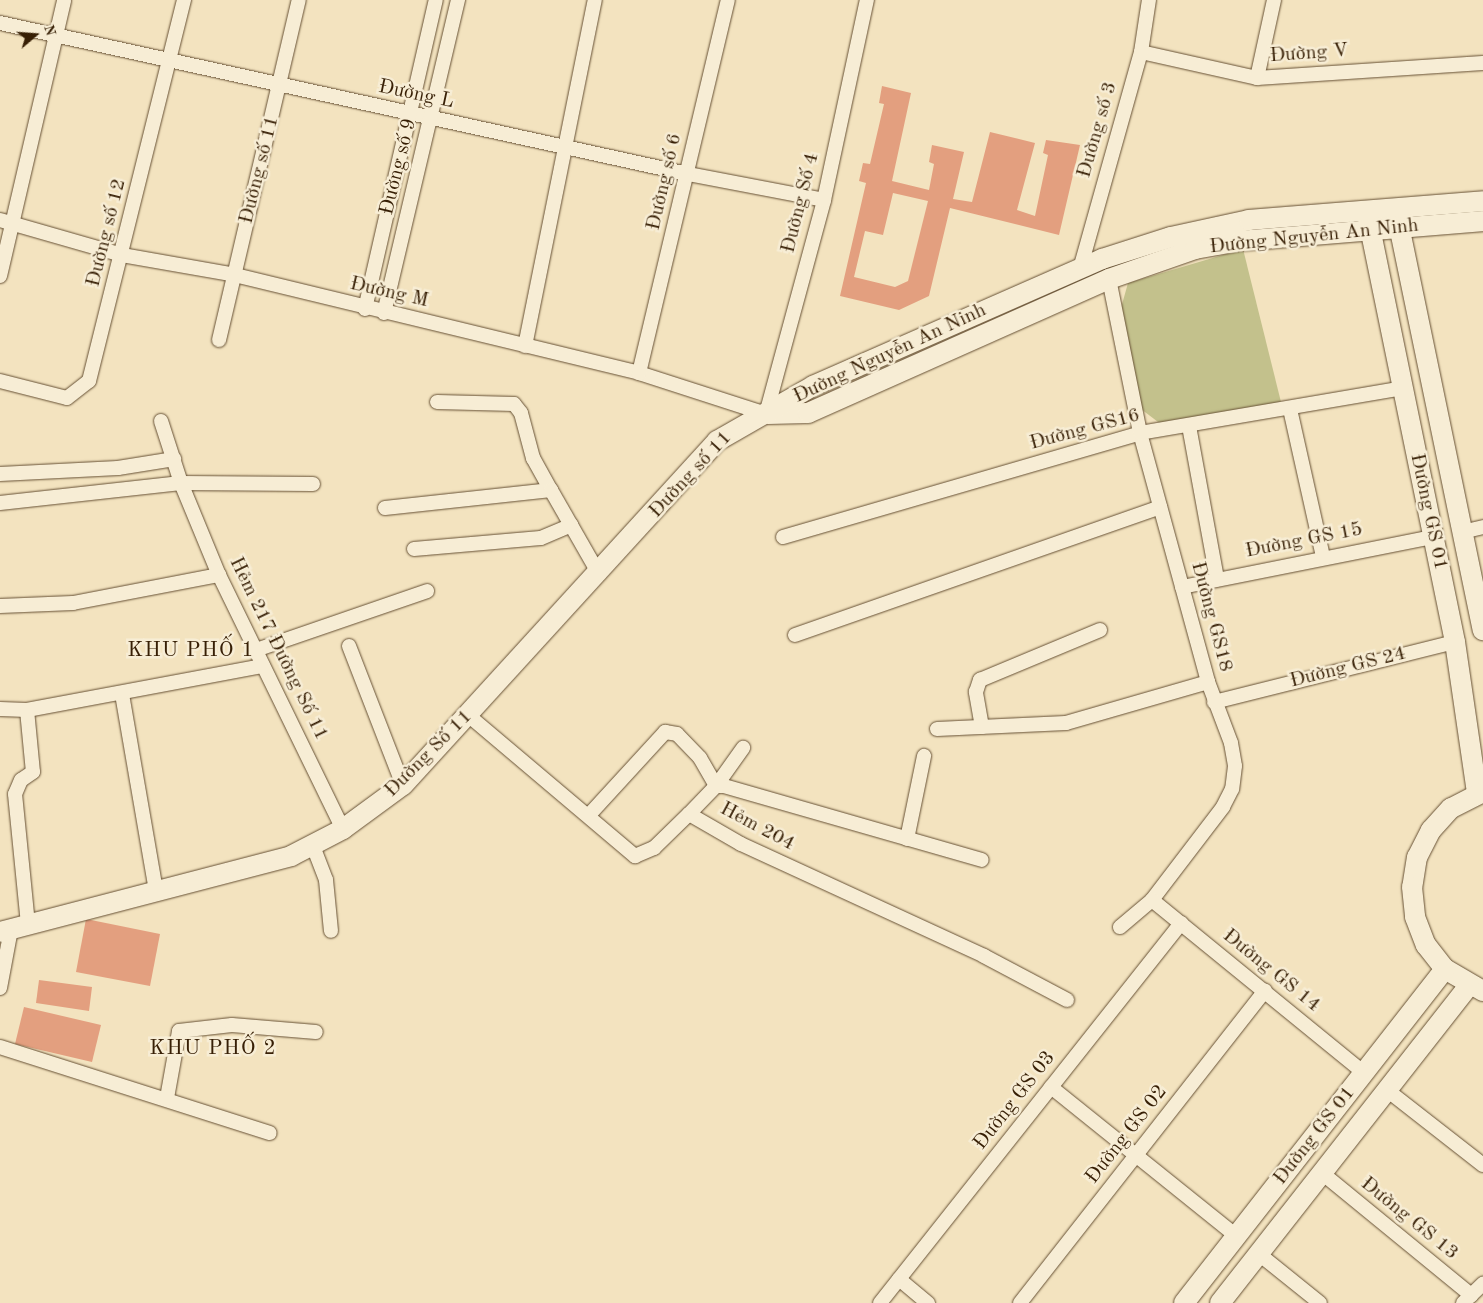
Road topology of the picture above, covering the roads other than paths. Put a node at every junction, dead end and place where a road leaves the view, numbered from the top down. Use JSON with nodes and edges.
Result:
{"nodes":[{"id":1,"x":64,"y":0,"type":"edge"},
{"id":2,"x":184,"y":0,"type":"edge"},
{"id":3,"x":299,"y":0,"type":"edge"},
{"id":4,"x":436,"y":0,"type":"edge"},
{"id":5,"x":458,"y":0,"type":"edge"},
{"id":6,"x":595,"y":0,"type":"edge"},
{"id":7,"x":728,"y":0,"type":"edge"},
{"id":8,"x":867,"y":0,"type":"edge"},
{"id":9,"x":1149,"y":0,"type":"edge"},
{"id":10,"x":1274,"y":0,"type":"edge"},
{"id":11,"x":0,"y":24,"type":"edge"},
{"id":12,"x":56,"y":36,"type":"junction"},
{"id":13,"x":1141,"y":52,"type":"junction"},
{"id":14,"x":170,"y":62,"type":"junction"},
{"id":15,"x":1483,"y":63,"type":"edge"},
{"id":16,"x":1257,"y":78,"type":"junction"},
{"id":17,"x":281,"y":86,"type":"junction"},
{"id":18,"x":412,"y":114,"type":"junction"},
{"id":19,"x":431,"y":119,"type":"junction"},
{"id":20,"x":563,"y":147,"type":"junction"},
{"id":21,"x":688,"y":174,"type":"junction"},
{"id":22,"x":824,"y":200,"type":"junction"},
{"id":23,"x":1483,"y":201,"type":"edge"},
{"id":24,"x":1395,"y":209,"type":"junction"},
{"id":25,"x":1367,"y":211,"type":"junction"},
{"id":26,"x":6,"y":221,"type":"edge"},
{"id":27,"x":1483,"y":221,"type":"edge"},
{"id":28,"x":1399,"y":229,"type":"junction"},
{"id":29,"x":1371,"y":231,"type":"junction"},
{"id":30,"x":122,"y":254,"type":"junction"},
{"id":31,"x":1102,"y":259,"type":"junction"},
{"id":32,"x":1080,"y":269,"type":"junction"},
{"id":33,"x":235,"y":275,"type":"junction"},
{"id":34,"x":0,"y":276,"type":"edge"},
{"id":35,"x":1109,"y":279,"type":"junction"},
{"id":36,"x":365,"y":309,"type":"junction"},
{"id":37,"x":384,"y":313,"type":"junction"},
{"id":38,"x":220,"y":340,"type":"dead end"},
{"id":39,"x":525,"y":346,"type":"junction"},
{"id":40,"x":639,"y":373,"type":"junction"},
{"id":41,"x":0,"y":381,"type":"edge"},
{"id":42,"x":1431,"y":383,"type":"junction"},
{"id":43,"x":1403,"y":388,"type":"junction"},
{"id":44,"x":437,"y":402,"type":"dead end"},
{"id":45,"x":1290,"y":409,"type":"junction"},
{"id":46,"x":766,"y":414,"type":"junction"},
{"id":47,"x":161,"y":421,"type":"dead end"},
{"id":48,"x":1189,"y":426,"type":"junction"},
{"id":49,"x":1140,"y":433,"type":"junction"},
{"id":50,"x":174,"y":460,"type":"junction"},
{"id":51,"x":0,"y":474,"type":"edge"},
{"id":52,"x":181,"y":483,"type":"junction"},
{"id":53,"x":313,"y":484,"type":"dead end"},
{"id":54,"x":551,"y":490,"type":"junction"},
{"id":55,"x":0,"y":503,"type":"edge"},
{"id":56,"x":1160,"y":507,"type":"junction"},
{"id":57,"x":385,"y":508,"type":"dead end"},
{"id":58,"x":571,"y":525,"type":"junction"},
{"id":59,"x":643,"y":525,"type":"joint"},
{"id":60,"x":1483,"y":527,"type":"edge"},
{"id":61,"x":1462,"y":532,"type":"junction"},
{"id":62,"x":783,"y":537,"type":"dead end"},
{"id":63,"x":1433,"y":537,"type":"junction"},
{"id":64,"x":414,"y":549,"type":"dead end"},
{"id":65,"x":1323,"y":557,"type":"junction"},
{"id":66,"x":599,"y":574,"type":"junction"},
{"id":67,"x":219,"y":575,"type":"junction"},
{"id":68,"x":1217,"y":579,"type":"junction"},
{"id":69,"x":1182,"y":587,"type":"junction"},
{"id":70,"x":427,"y":591,"type":"dead end"},
{"id":71,"x":0,"y":606,"type":"edge"},
{"id":72,"x":1100,"y":630,"type":"dead end"},
{"id":73,"x":1483,"y":630,"type":"edge"},
{"id":74,"x":795,"y":635,"type":"dead end"},
{"id":75,"x":1483,"y":636,"type":"edge"},
{"id":76,"x":1455,"y":642,"type":"junction"},
{"id":77,"x":349,"y":646,"type":"dead end"},
{"id":78,"x":256,"y":650,"type":"junction"},
{"id":79,"x":263,"y":666,"type":"junction"},
{"id":80,"x":1208,"y":682,"type":"junction"},
{"id":81,"x":122,"y":694,"type":"junction"},
{"id":82,"x":1214,"y":702,"type":"junction"},
{"id":83,"x":0,"y":709,"type":"edge"},
{"id":84,"x":27,"y":710,"type":"junction"},
{"id":85,"x":468,"y":715,"type":"junction"},
{"id":86,"x":982,"y":727,"type":"junction"},
{"id":87,"x":937,"y":729,"type":"dead end"},
{"id":88,"x":743,"y":748,"type":"dead end"},
{"id":89,"x":924,"y":756,"type":"dead end"},
{"id":90,"x":403,"y":785,"type":"junction"},
{"id":91,"x":716,"y":786,"type":"junction"},
{"id":92,"x":1480,"y":792,"type":"edge"},
{"id":93,"x":689,"y":814,"type":"junction"},
{"id":94,"x":589,"y":815,"type":"junction"},
{"id":95,"x":343,"y":829,"type":"junction"},
{"id":96,"x":907,"y":840,"type":"junction"},
{"id":97,"x":313,"y":846,"type":"junction"},
{"id":98,"x":982,"y":860,"type":"dead end"},
{"id":99,"x":156,"y":890,"type":"junction"},
{"id":100,"x":1152,"y":900,"type":"junction"},
{"id":101,"x":1181,"y":923,"type":"junction"},
{"id":102,"x":1120,"y":927,"type":"dead end"},
{"id":103,"x":13,"y":929,"type":"edge"},
{"id":104,"x":331,"y":931,"type":"dead end"},
{"id":105,"x":1445,"y":969,"type":"junction"},
{"id":106,"x":0,"y":988,"type":"edge"},
{"id":107,"x":1476,"y":988,"type":"edge"},
{"id":108,"x":1265,"y":992,"type":"junction"},
{"id":109,"x":1067,"y":1000,"type":"dead end"},
{"id":110,"x":316,"y":1032,"type":"dead end"},
{"id":111,"x":0,"y":1047,"type":"edge"},
{"id":112,"x":1364,"y":1073,"type":"junction"},
{"id":113,"x":1051,"y":1087,"type":"junction"},
{"id":114,"x":1388,"y":1090,"type":"junction"},
{"id":115,"x":167,"y":1098,"type":"junction"},
{"id":116,"x":270,"y":1133,"type":"dead end"},
{"id":117,"x":1136,"y":1156,"type":"junction"},
{"id":118,"x":1483,"y":1165,"type":"edge"},
{"id":119,"x":1322,"y":1173,"type":"junction"},
{"id":120,"x":1236,"y":1236,"type":"junction"},
{"id":121,"x":1259,"y":1254,"type":"junction"},
{"id":122,"x":899,"y":1279,"type":"junction"},
{"id":123,"x":1483,"y":1284,"type":"edge"},
{"id":124,"x":1467,"y":1299,"type":"edge"},
{"id":125,"x":880,"y":1303,"type":"edge"},
{"id":126,"x":928,"y":1303,"type":"edge"},
{"id":127,"x":1020,"y":1303,"type":"edge"},
{"id":128,"x":1184,"y":1303,"type":"edge"},
{"id":129,"x":1220,"y":1303,"type":"edge"},
{"id":130,"x":1320,"y":1303,"type":"edge"}],
"edges":[{"from":1,"to":12,"type":"street"},
{"from":2,"to":14,"type":"street","name":"Đường số 12"},
{"from":3,"to":17,"type":"street","name":"Đường số 11"},
{"from":4,"to":18,"type":"street","name":"Đường số 9"},
{"from":5,"to":19,"type":"street","name":"Đường số 9"},
{"from":6,"to":20,"type":"street"},
{"from":7,"to":21,"type":"street","name":"Đường số 6"},
{"from":8,"to":22,"type":"street","name":"Đường Số 4"},
{"from":9,"to":13,"type":"street","name":"Đường số 3"},
{"from":10,"to":16,"type":"street"},
{"from":11,"to":12,"type":"street","name":"Đường L"},
{"from":12,"to":14,"type":"street","name":"Đường L"},
{"from":12,"to":26,"type":"street"},
{"from":13,"to":16,"type":"street","name":"Đường V"},
{"from":13,"to":32,"type":"street","name":"Đường số 3"},
{"from":14,"to":17,"type":"street","name":"Đường L"},
{"from":14,"to":30,"type":"street","name":"Đường số 12"},
{"from":15,"to":16,"type":"street","name":"Đường V"},
{"from":17,"to":18,"type":"street","name":"Đường L"},
{"from":17,"to":33,"type":"street","name":"Đường số 11"},
{"from":18,"to":19,"type":"street","name":"Đường L"},
{"from":18,"to":36,"type":"street","name":"Đường số 9"},
{"from":19,"to":20,"type":"street","name":"Đường L"},
{"from":19,"to":37,"type":"street","name":"Đường số 9"},
{"from":20,"to":21,"type":"street","name":"Đường L"},
{"from":20,"to":39,"type":"street"},
{"from":21,"to":22,"type":"street","name":"Đường L"},
{"from":21,"to":40,"type":"street","name":"Đường số 6"},
{"from":22,"to":46,"type":"street","name":"Đường Số 4"},
{"from":23,"to":24,"type":"main road","name":"Đường Nguyễn An Ninh"},
{"from":24,"to":25,"type":"main road","name":"Đường Nguyễn An Ninh"},
{"from":24,"to":28,"type":"main road","name":"Đường GS 01"},
{"from":25,"to":29,"type":"main road","name":"Đường GS 01"},
{"from":25,"to":31,"type":"main road","name":"Đường Nguyễn An Ninh"},
{"from":26,"to":30,"type":"street","name":"Đường M"},
{"from":26,"to":34,"type":"street"},
{"from":27,"to":28,"type":"main road","name":"Đường Nguyễn An Ninh"},
{"from":28,"to":29,"type":"main road","name":"Đường Nguyễn An Ninh"},
{"from":28,"to":42,"type":"main road","name":"Đường GS 01"},
{"from":29,"to":35,"type":"main road","name":"Đường Nguyễn An Ninh"},
{"from":29,"to":43,"type":"main road","name":"Đường GS 01"},
{"from":30,"to":33,"type":"street","name":"Đường M"},
{"from":30,"to":41,"type":"street","name":"Đường số 12"},
{"from":31,"to":32,"type":"main road","name":"Đường Nguyễn An Ninh"},
{"from":31,"to":35,"type":"main road"},
{"from":32,"to":46,"type":"main road","name":"Đường Nguyễn An Ninh"},
{"from":33,"to":36,"type":"street","name":"Đường M"},
{"from":33,"to":38,"type":"street","name":"Đường số 11"},
{"from":35,"to":46,"type":"main road","name":"Đường Nguyễn An Ninh"},
{"from":35,"to":49,"type":"street","name":"Đường GS18"},
{"from":36,"to":37,"type":"street","name":"Đường M"},
{"from":37,"to":39,"type":"street","name":"Đường M"},
{"from":39,"to":40,"type":"street","name":"Đường M"},
{"from":40,"to":46,"type":"street","name":"Đường M"},
{"from":42,"to":43,"type":"main road"},
{"from":42,"to":61,"type":"main road","name":"Đường GS 01"},
{"from":43,"to":45,"type":"street","name":"Đường GS16"},
{"from":43,"to":63,"type":"main road","name":"Đường GS 01"},
{"from":44,"to":54,"type":"street"},
{"from":45,"to":48,"type":"street","name":"Đường GS16"},
{"from":45,"to":65,"type":"street"},
{"from":46,"to":59,"type":"main road","name":"Đường số 11"},
{"from":47,"to":50,"type":"street","name":"Hẻm 217 Đường Số 11"},
{"from":48,"to":49,"type":"street","name":"Đường GS16"},
{"from":48,"to":68,"type":"street"},
{"from":49,"to":56,"type":"street","name":"Đường GS18"},
{"from":49,"to":62,"type":"street","name":"Đường GS16"},
{"from":50,"to":51,"type":"street"},
{"from":50,"to":52,"type":"street","name":"Hẻm 217 Đường Số 11"},
{"from":52,"to":53,"type":"street"},
{"from":52,"to":55,"type":"street"},
{"from":52,"to":67,"type":"street","name":"Hẻm 217 Đường Số 11"},
{"from":54,"to":57,"type":"street"},
{"from":54,"to":58,"type":"street"},
{"from":56,"to":69,"type":"street","name":"Đường GS18"},
{"from":56,"to":74,"type":"street"},
{"from":58,"to":64,"type":"street"},
{"from":58,"to":66,"type":"street"},
{"from":59,"to":66,"type":"main road","name":"Đường Số 11"},
{"from":60,"to":61,"type":"street"},
{"from":61,"to":63,"type":"main road"},
{"from":61,"to":73,"type":"main road","name":"Đường GS 01"},
{"from":63,"to":65,"type":"street","name":"Đường GS 15"},
{"from":63,"to":76,"type":"main road","name":"Đường GS 01"},
{"from":65,"to":68,"type":"street","name":"Đường GS 15"},
{"from":66,"to":85,"type":"main road","name":"Đường Số 11"},
{"from":67,"to":71,"type":"street"},
{"from":67,"to":78,"type":"street","name":"Hẻm 217 Đường Số 11"},
{"from":68,"to":69,"type":"street","name":"Đường GS 15"},
{"from":69,"to":80,"type":"street","name":"Đường GS18"},
{"from":70,"to":78,"type":"street"},
{"from":72,"to":86,"type":"street"},
{"from":75,"to":76,"type":"main road","name":"Đường GS 24"},
{"from":76,"to":82,"type":"street","name":"Đường GS 24"},
{"from":76,"to":92,"type":"main road","name":"Đường GS 01"},
{"from":77,"to":90,"type":"street"},
{"from":78,"to":79,"type":"street","name":"Hẻm 217 Đường Số 11"},
{"from":79,"to":81,"type":"street"},
{"from":79,"to":95,"type":"street","name":"Hẻm 217 Đường Số 11"},
{"from":80,"to":82,"type":"street","name":"Đường GS18"},
{"from":80,"to":86,"type":"street"},
{"from":81,"to":84,"type":"street"},
{"from":81,"to":99,"type":"street"},
{"from":82,"to":100,"type":"street","name":"Đường GS18"},
{"from":83,"to":84,"type":"street"},
{"from":84,"to":103,"type":"street"},
{"from":85,"to":90,"type":"main road","name":"Đường Số 11"},
{"from":85,"to":94,"type":"street","name":"Hẻm 204"},
{"from":86,"to":87,"type":"street"},
{"from":88,"to":91,"type":"street"},
{"from":89,"to":96,"type":"street"},
{"from":90,"to":95,"type":"main road","name":"Đường Số 11"},
{"from":91,"to":93,"type":"street"},
{"from":91,"to":94,"type":"street"},
{"from":91,"to":96,"type":"street"},
{"from":92,"to":105,"type":"main road"},
{"from":93,"to":94,"type":"street","name":"Hẻm 204"},
{"from":93,"to":109,"type":"street","name":"Hẻm 204"},
{"from":95,"to":97,"type":"main road","name":"Đường Số 11"},
{"from":96,"to":98,"type":"street"},
{"from":97,"to":99,"type":"main road","name":"Đường Số 11"},
{"from":97,"to":104,"type":"street"},
{"from":99,"to":103,"type":"main road","name":"Đường Số 11"},
{"from":100,"to":101,"type":"street","name":"Đường GS 14"},
{"from":100,"to":102,"type":"street","name":"Đường GS18"},
{"from":101,"to":108,"type":"street","name":"Đường GS 14"},
{"from":101,"to":113,"type":"street","name":"Đường GS 03"},
{"from":103,"to":106,"type":"street"},
{"from":105,"to":107,"type":"main road"},
{"from":105,"to":112,"type":"main road","name":"Đường GS 01"},
{"from":107,"to":114,"type":"main road","name":"Đường GS 01"},
{"from":108,"to":112,"type":"street","name":"Đường GS 14"},
{"from":108,"to":117,"type":"street","name":"Đường GS 02"},
{"from":110,"to":115,"type":"street"},
{"from":111,"to":115,"type":"street"},
{"from":112,"to":114,"type":"main road"},
{"from":112,"to":120,"type":"main road","name":"Đường GS 01"},
{"from":113,"to":117,"type":"street"},
{"from":113,"to":122,"type":"street","name":"Đường GS 03"},
{"from":114,"to":118,"type":"street"},
{"from":114,"to":119,"type":"main road","name":"Đường GS 01"},
{"from":115,"to":116,"type":"street"},
{"from":117,"to":120,"type":"street"},
{"from":117,"to":127,"type":"street","name":"Đường GS 02"},
{"from":119,"to":121,"type":"main road","name":"Đường GS 01"},
{"from":119,"to":124,"type":"street","name":"Đường GS 13"},
{"from":120,"to":121,"type":"main road"},
{"from":120,"to":128,"type":"main road","name":"Đường GS 01"},
{"from":121,"to":129,"type":"main road","name":"Đường GS 01"},
{"from":121,"to":130,"type":"street"},
{"from":122,"to":125,"type":"street","name":"Đường GS 03"},
{"from":122,"to":126,"type":"street"},
{"from":123,"to":124,"type":"street"}]}
